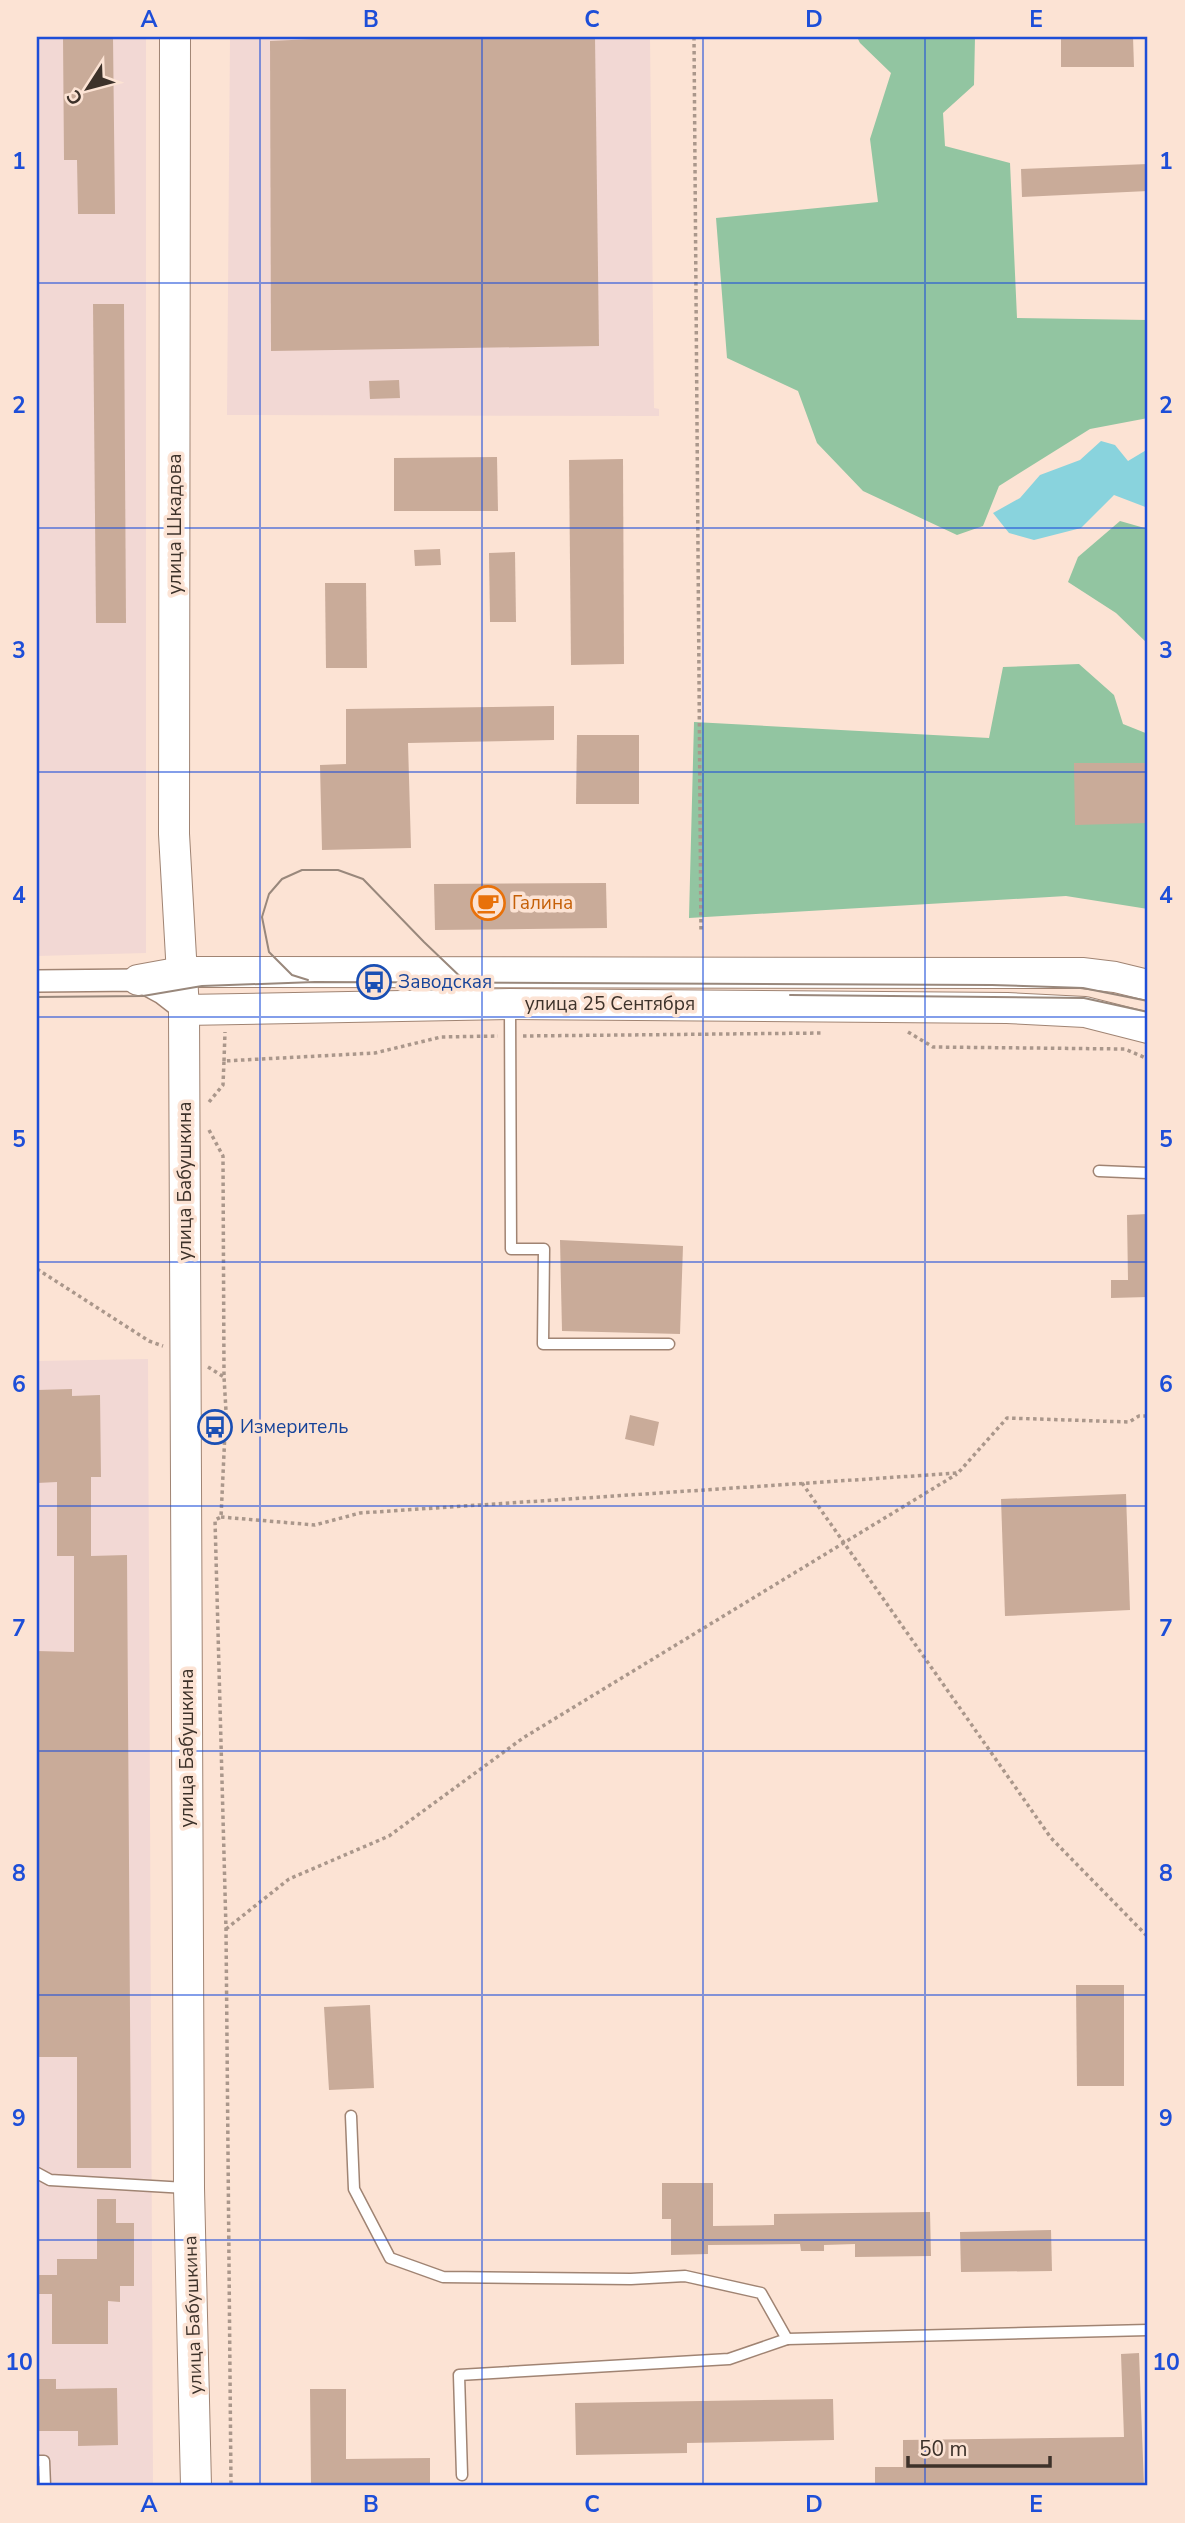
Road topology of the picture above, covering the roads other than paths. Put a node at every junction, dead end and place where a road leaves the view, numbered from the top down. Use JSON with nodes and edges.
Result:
{"nodes":[{"id":1,"x":176,"y":37,"type":"edge"},
{"id":2,"x":182,"y":972,"type":"junction"},
{"id":3,"x":138,"y":980,"type":"junction"},
{"id":4,"x":37,"y":981,"type":"edge"},
{"id":5,"x":1148,"y":985,"type":"edge"},
{"id":6,"x":510,"y":1004,"type":"junction"},
{"id":7,"x":184,"y":1010,"type":"junction"},
{"id":8,"x":1148,"y":1028,"type":"edge"},
{"id":9,"x":1099,"y":1171,"type":"dead end"},
{"id":10,"x":1148,"y":1173,"type":"edge"},
{"id":11,"x":669,"y":1344,"type":"dead end"},
{"id":12,"x":351,"y":2116,"type":"dead end"},
{"id":13,"x":37,"y":2173,"type":"edge"},
{"id":14,"x":189,"y":2188,"type":"junction"},
{"id":15,"x":1148,"y":2330,"type":"edge"},
{"id":16,"x":786,"y":2339,"type":"junction"},
{"id":17,"x":37,"y":2461,"type":"edge"},
{"id":18,"x":462,"y":2475,"type":"dead end"},
{"id":19,"x":44,"y":2486,"type":"edge"},
{"id":20,"x":196,"y":2486,"type":"edge"}],
"edges":[{"from":1,"to":2,"type":"main road","name":"улица Шкадова"},
{"from":2,"to":3,"type":"main road"},
{"from":2,"to":5,"type":"main road"},
{"from":2,"to":7,"type":"main road","name":"улица Шкадова"},
{"from":3,"to":4,"type":"street"},
{"from":3,"to":7,"type":"street"},
{"from":6,"to":7,"type":"main road","name":"улица 25 Сентября"},
{"from":6,"to":8,"type":"main road","name":"улица 25 Сентября"},
{"from":6,"to":11,"type":"lane"},
{"from":7,"to":14,"type":"main road","name":"улица Бабушкина"},
{"from":9,"to":10,"type":"lane"},
{"from":12,"to":16,"type":"lane"},
{"from":13,"to":14,"type":"lane"},
{"from":14,"to":20,"type":"main road","name":"улица Бабушкина"},
{"from":15,"to":16,"type":"lane"},
{"from":16,"to":18,"type":"lane"},
{"from":17,"to":19,"type":"lane"}]}
